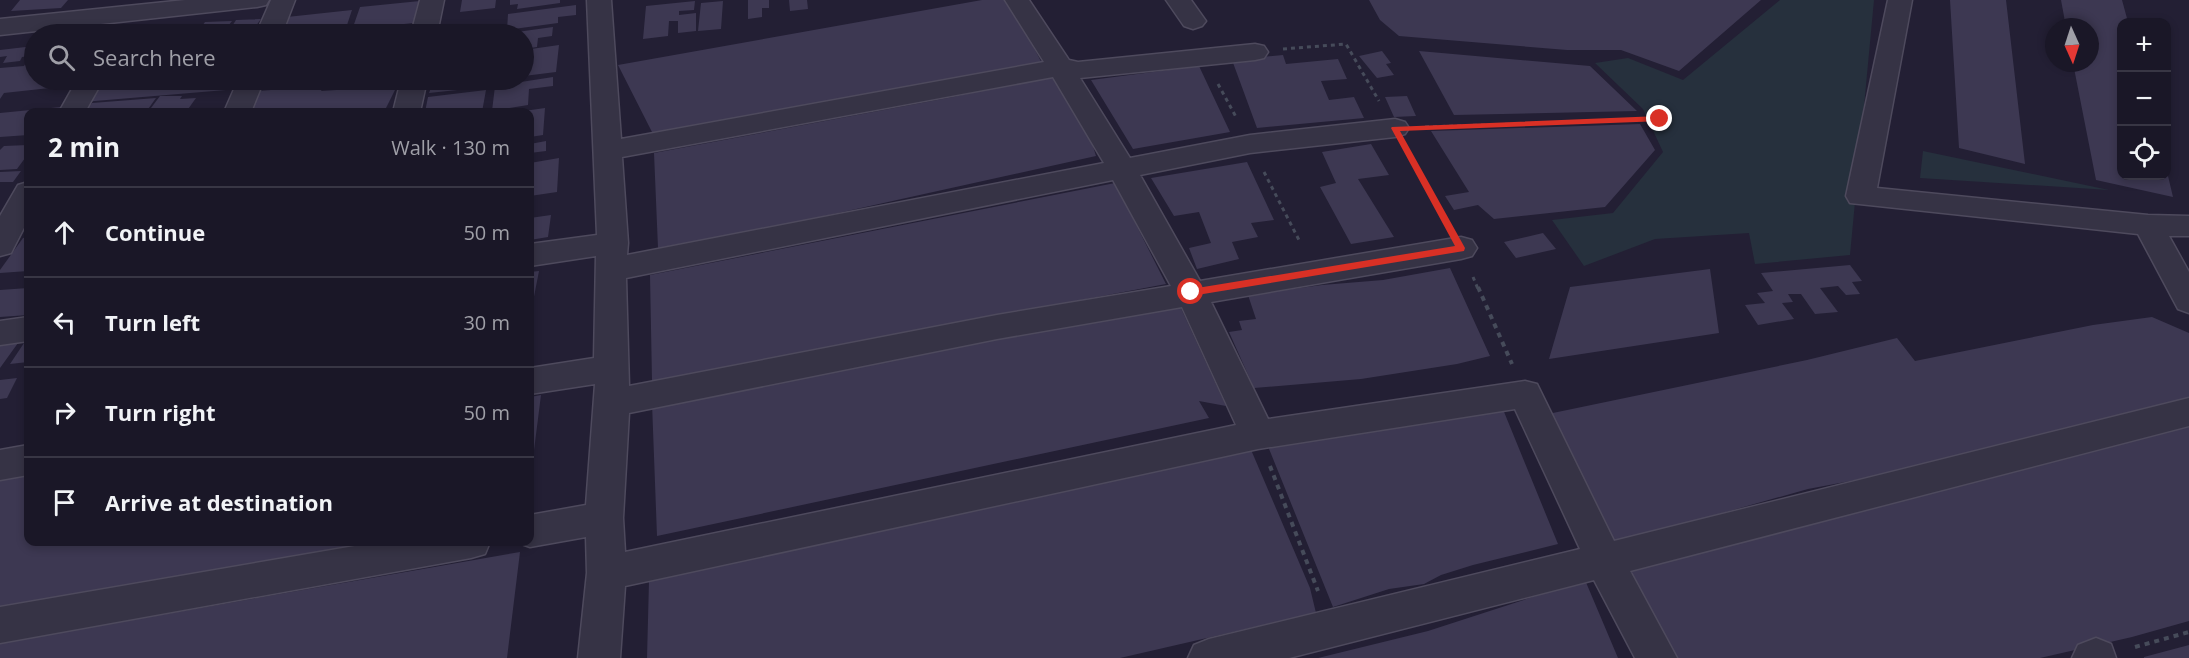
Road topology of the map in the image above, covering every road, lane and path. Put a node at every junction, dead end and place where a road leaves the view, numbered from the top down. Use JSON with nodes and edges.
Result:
{"nodes":[{"id":1,"x":10,"y":0,"type":"edge"},
{"id":2,"x":257,"y":0,"type":"edge"},
{"id":3,"x":283,"y":0,"type":"edge"},
{"id":4,"x":432,"y":0,"type":"edge"},
{"id":5,"x":599,"y":0,"type":"edge"},
{"id":6,"x":1017,"y":0,"type":"edge"},
{"id":7,"x":1178,"y":0,"type":"edge"},
{"id":8,"x":1900,"y":0,"type":"edge"},
{"id":9,"x":157,"y":5,"type":"edge"},
{"id":10,"x":0,"y":14,"type":"edge"},
{"id":11,"x":1193,"y":21,"type":"dead end"},
{"id":12,"x":119,"y":24,"type":"edge"},
{"id":13,"x":273,"y":24,"type":"edge"},
{"id":14,"x":426,"y":24,"type":"edge"},
{"id":15,"x":24,"y":26,"type":"edge"},
{"id":16,"x":0,"y":27,"type":"edge"},
{"id":17,"x":1255,"y":52,"type":"joint"},
{"id":18,"x":1061,"y":67,"type":"junction"},
{"id":19,"x":84,"y":90,"type":"edge"},
{"id":20,"x":247,"y":90,"type":"edge"},
{"id":21,"x":412,"y":90,"type":"edge"},
{"id":22,"x":74,"y":108,"type":"edge"},
{"id":23,"x":240,"y":108,"type":"edge"},
{"id":24,"x":408,"y":108,"type":"edge"},
{"id":25,"x":1660,"y":119,"type":"dead end"},
{"id":26,"x":1395,"y":128,"type":"junction"},
{"id":27,"x":607,"y":151,"type":"junction"},
{"id":28,"x":1122,"y":170,"type":"junction"},
{"id":29,"x":24,"y":200,"type":"edge"},
{"id":30,"x":2148,"y":225,"type":"junction"},
{"id":31,"x":2189,"y":226,"type":"edge"},
{"id":32,"x":0,"y":245,"type":"edge"},
{"id":33,"x":1461,"y":248,"type":"junction"},
{"id":34,"x":534,"y":255,"type":"edge"},
{"id":35,"x":612,"y":257,"type":"junction"},
{"id":36,"x":1191,"y":292,"type":"junction"},
{"id":37,"x":2189,"y":301,"type":"edge"},
{"id":38,"x":24,"y":329,"type":"edge"},
{"id":39,"x":0,"y":333,"type":"edge"},
{"id":40,"x":611,"y":368,"type":"junction"},
{"id":41,"x":534,"y":380,"type":"edge"},
{"id":42,"x":1525,"y":394,"type":"junction"},
{"id":43,"x":612,"y":403,"type":"junction"},
{"id":44,"x":2189,"y":412,"type":"edge"},
{"id":45,"x":1258,"y":435,"type":"junction"},
{"id":46,"x":24,"y":461,"type":"edge"},
{"id":47,"x":0,"y":465,"type":"edge"},
{"id":48,"x":604,"y":518,"type":"junction"},
{"id":49,"x":534,"y":530,"type":"edge"},
{"id":50,"x":449,"y":546,"type":"edge"},
{"id":51,"x":1604,"y":560,"type":"junction"},
{"id":52,"x":607,"y":573,"type":"junction"},
{"id":53,"x":0,"y":626,"type":"edge"},
{"id":54,"x":1333,"y":629,"type":"junction"},
{"id":55,"x":2189,"y":632,"type":"edge"},
{"id":56,"x":599,"y":658,"type":"edge"},
{"id":57,"x":1209,"y":658,"type":"edge"},
{"id":58,"x":1656,"y":658,"type":"edge"},
{"id":59,"x":2095,"y":658,"type":"edge"}],
"edges":[{"from":1,"to":10,"type":"street"},
{"from":2,"to":9,"type":"street"},
{"from":3,"to":13,"type":"street"},
{"from":4,"to":14,"type":"street"},
{"from":5,"to":27,"type":"street"},
{"from":6,"to":18,"type":"street"},
{"from":7,"to":11,"type":"street"},
{"from":8,"to":30,"type":"street"},
{"from":9,"to":12,"type":"street"},
{"from":15,"to":16,"type":"street"},
{"from":17,"to":18,"type":"street"},
{"from":17,"to":26,"type":"path"},
{"from":18,"to":27,"type":"street"},
{"from":18,"to":28,"type":"street"},
{"from":19,"to":22,"type":"street"},
{"from":20,"to":23,"type":"street"},
{"from":21,"to":24,"type":"street"},
{"from":25,"to":26,"type":"path"},
{"from":26,"to":28,"type":"street"},
{"from":26,"to":33,"type":"path"},
{"from":27,"to":35,"type":"street"},
{"from":28,"to":35,"type":"street"},
{"from":28,"to":36,"type":"street"},
{"from":29,"to":32,"type":"street"},
{"from":30,"to":31,"type":"street"},
{"from":30,"to":37,"type":"street"},
{"from":33,"to":36,"type":"street"},
{"from":33,"to":42,"type":"path"},
{"from":34,"to":35,"type":"street"},
{"from":35,"to":40,"type":"street"},
{"from":36,"to":43,"type":"street"},
{"from":36,"to":45,"type":"street"},
{"from":38,"to":39,"type":"street"},
{"from":40,"to":41,"type":"street"},
{"from":40,"to":43,"type":"street"},
{"from":42,"to":45,"type":"street"},
{"from":42,"to":51,"type":"street"},
{"from":43,"to":48,"type":"street"},
{"from":44,"to":51,"type":"street"},
{"from":45,"to":52,"type":"street"},
{"from":45,"to":54,"type":"path"},
{"from":46,"to":47,"type":"street"},
{"from":48,"to":49,"type":"street"},
{"from":48,"to":52,"type":"street"},
{"from":50,"to":53,"type":"street"},
{"from":51,"to":54,"type":"street"},
{"from":51,"to":58,"type":"street"},
{"from":52,"to":56,"type":"street"},
{"from":54,"to":57,"type":"street"},
{"from":55,"to":59,"type":"path"}]}
